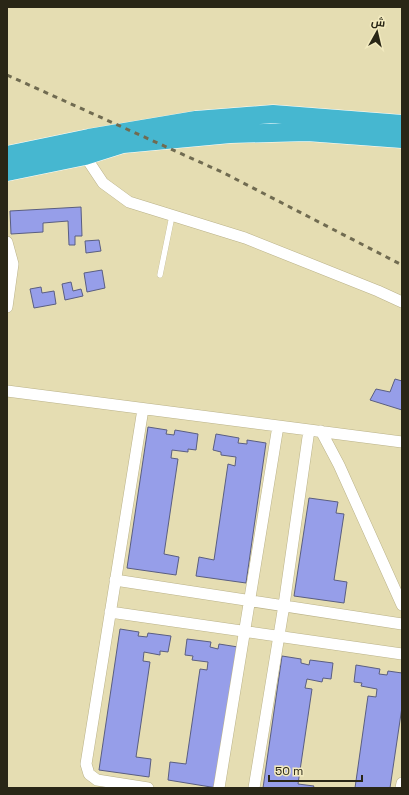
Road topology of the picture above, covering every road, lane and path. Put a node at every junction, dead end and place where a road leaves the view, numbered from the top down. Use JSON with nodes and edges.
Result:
{"nodes":[{"id":1,"x":402,"y":124,"type":"edge"},
{"id":2,"x":402,"y":139,"type":"edge"},
{"id":3,"x":7,"y":155,"type":"edge"},
{"id":4,"x":85,"y":156,"type":"junction"},
{"id":5,"x":7,"y":172,"type":"edge"},
{"id":6,"x":172,"y":216,"type":"junction"},
{"id":7,"x":7,"y":242,"type":"edge"},
{"id":8,"x":160,"y":275,"type":"dead end"},
{"id":9,"x":402,"y":302,"type":"edge"},
{"id":10,"x":7,"y":306,"type":"edge"},
{"id":11,"x":7,"y":391,"type":"edge"},
{"id":12,"x":143,"y":409,"type":"junction"},
{"id":13,"x":278,"y":426,"type":"junction"},
{"id":14,"x":309,"y":430,"type":"junction"},
{"id":15,"x":321,"y":432,"type":"junction"},
{"id":16,"x":402,"y":442,"type":"edge"},
{"id":17,"x":115,"y":580,"type":"junction"},
{"id":18,"x":250,"y":601,"type":"junction"},
{"id":19,"x":402,"y":605,"type":"edge"},
{"id":20,"x":284,"y":606,"type":"junction"},
{"id":21,"x":110,"y":612,"type":"junction"},
{"id":22,"x":402,"y":624,"type":"edge"},
{"id":23,"x":245,"y":632,"type":"junction"},
{"id":24,"x":279,"y":636,"type":"junction"},
{"id":25,"x":402,"y":654,"type":"edge"},
{"id":26,"x":402,"y":783,"type":"edge"},
{"id":27,"x":148,"y":788,"type":"edge"},
{"id":28,"x":219,"y":788,"type":"edge"},
{"id":29,"x":254,"y":788,"type":"edge"},
{"id":30,"x":401,"y":788,"type":"edge"}],
"edges":[{"from":1,"to":3,"type":"highway"},
{"from":2,"to":4,"type":"highway"},
{"from":4,"to":5,"type":"highway"},
{"from":4,"to":6,"type":"street"},
{"from":6,"to":8,"type":"lane"},
{"from":6,"to":9,"type":"street"},
{"from":7,"to":10,"type":"street"},
{"from":11,"to":12,"type":"street"},
{"from":12,"to":13,"type":"street"},
{"from":12,"to":17,"type":"street"},
{"from":13,"to":14,"type":"street"},
{"from":13,"to":18,"type":"street"},
{"from":14,"to":15,"type":"street"},
{"from":14,"to":20,"type":"street"},
{"from":15,"to":16,"type":"street"},
{"from":15,"to":19,"type":"street"},
{"from":17,"to":18,"type":"street"},
{"from":17,"to":21,"type":"street"},
{"from":18,"to":20,"type":"street"},
{"from":18,"to":23,"type":"street"},
{"from":20,"to":22,"type":"street"},
{"from":20,"to":24,"type":"street"},
{"from":21,"to":23,"type":"street"},
{"from":21,"to":27,"type":"street"},
{"from":23,"to":24,"type":"street"},
{"from":23,"to":28,"type":"street"},
{"from":24,"to":25,"type":"street"},
{"from":24,"to":29,"type":"street"},
{"from":26,"to":30,"type":"street"}]}
